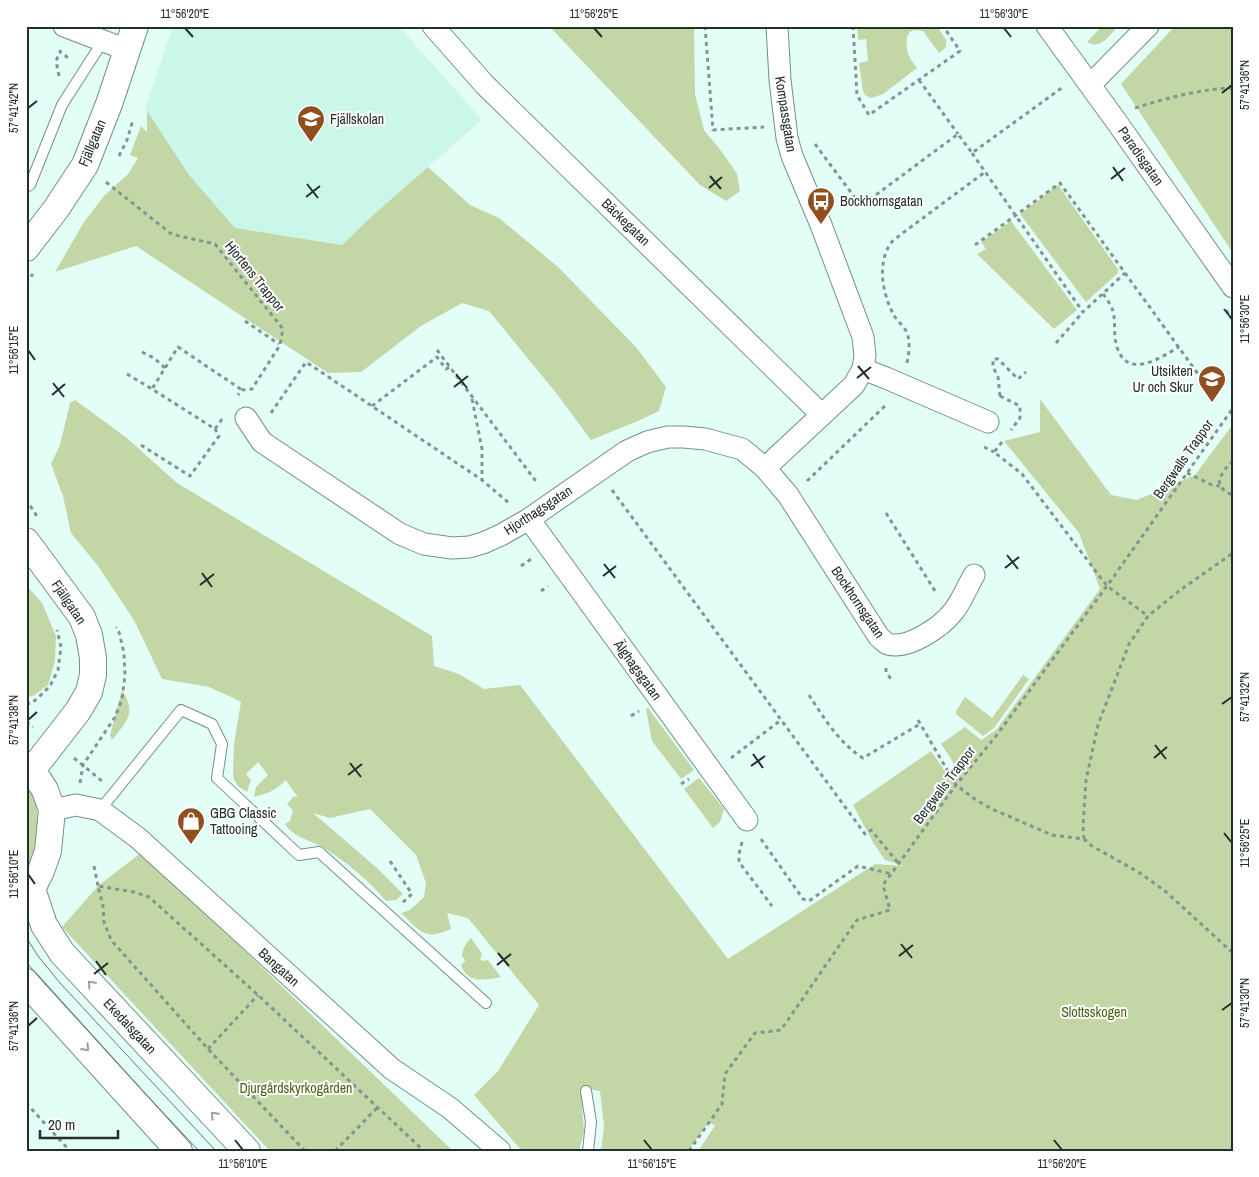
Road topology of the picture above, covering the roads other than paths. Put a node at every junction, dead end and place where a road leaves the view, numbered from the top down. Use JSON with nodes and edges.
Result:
{"nodes":[{"id":1,"x":64,"y":26,"type":"edge"},
{"id":2,"x":433,"y":26,"type":"edge"},
{"id":3,"x":777,"y":26,"type":"edge"},
{"id":4,"x":1047,"y":26,"type":"edge"},
{"id":5,"x":1148,"y":26,"type":"edge"},
{"id":6,"x":131,"y":38,"type":"edge"},
{"id":7,"x":103,"y":41,"type":"junction"},
{"id":8,"x":1090,"y":85,"type":"junction"},
{"id":9,"x":26,"y":187,"type":"edge"},
{"id":10,"x":26,"y":248,"type":"edge"},
{"id":11,"x":1233,"y":287,"type":"edge"},
{"id":12,"x":863,"y":369,"type":"junction"},
{"id":13,"x":822,"y":415,"type":"junction"},
{"id":14,"x":242,"y":419,"type":"road end"},
{"id":15,"x":988,"y":422,"type":"road end"},
{"id":16,"x":765,"y":468,"type":"junction"},
{"id":17,"x":522,"y":513,"type":"junction"},
{"id":18,"x":26,"y":541,"type":"edge"},
{"id":19,"x":974,"y":575,"type":"dead end"},
{"id":20,"x":29,"y":768,"type":"edge"},
{"id":21,"x":52,"y":810,"type":"junction"},
{"id":22,"x":100,"y":810,"type":"junction"},
{"id":23,"x":748,"y":820,"type":"road end"},
{"id":24,"x":29,"y":892,"type":"edge"},
{"id":25,"x":26,"y":982,"type":"edge"},
{"id":26,"x":486,"y":1003,"type":"dead end"},
{"id":27,"x":586,"y":1092,"type":"dead end"},
{"id":28,"x":179,"y":1151,"type":"edge"},
{"id":29,"x":247,"y":1151,"type":"edge"},
{"id":30,"x":500,"y":1151,"type":"edge"},
{"id":31,"x":588,"y":1151,"type":"edge"}],
"edges":[{"from":1,"to":7,"type":"street"},
{"from":2,"to":13,"type":"street","name":"Bäckegatan"},
{"from":3,"to":12,"type":"street","name":"Kompassgatan"},
{"from":4,"to":8,"type":"street","name":"Paradisgatan"},
{"from":5,"to":8,"type":"street"},
{"from":6,"to":7,"type":"street"},
{"from":6,"to":10,"type":"street","name":"Fjällgatan"},
{"from":7,"to":9,"type":"lane"},
{"from":8,"to":11,"type":"street","name":"Paradisgatan"},
{"from":12,"to":13,"type":"street"},
{"from":12,"to":15,"type":"street"},
{"from":13,"to":16,"type":"street"},
{"from":14,"to":17,"type":"street","name":"Hjorthagsgatan"},
{"from":16,"to":17,"type":"street","name":"Hjorthagsgatan"},
{"from":16,"to":19,"type":"street","name":"Bockhornsgatan"},
{"from":17,"to":23,"type":"street","name":"Älghagsgatan"},
{"from":18,"to":20,"type":"street","name":"Fjällgatan"},
{"from":20,"to":21,"type":"street"},
{"from":21,"to":22,"type":"street","name":"Bangatan"},
{"from":21,"to":24,"type":"street"},
{"from":22,"to":26,"type":"lane"},
{"from":22,"to":30,"type":"street","name":"Bangatan"},
{"from":29,"to":24,"type":"street","name":"Ekedalsgatan","one_way":true},
{"from":25,"to":28,"type":"street","one_way":true},
{"from":27,"to":31,"type":"lane"}]}
